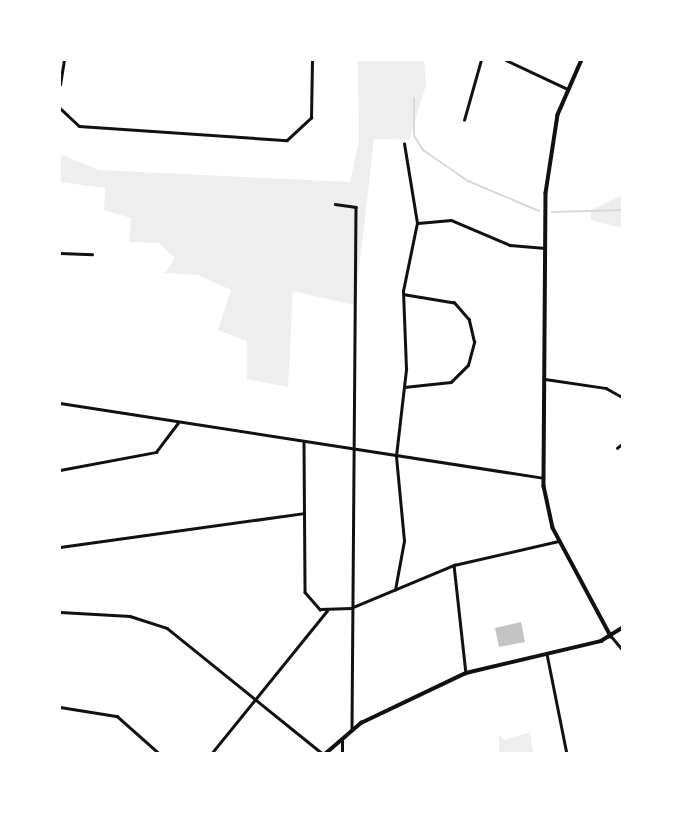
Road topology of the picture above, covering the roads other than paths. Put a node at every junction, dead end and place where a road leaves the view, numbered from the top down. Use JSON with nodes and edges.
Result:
{"nodes":[{"id":1,"x":64,"y":60,"type":"edge"},
{"id":2,"x":312,"y":60,"type":"edge"},
{"id":3,"x":481,"y":60,"type":"edge"},
{"id":4,"x":506,"y":60,"type":"edge"},
{"id":5,"x":582,"y":60,"type":"edge"},
{"id":6,"x":60,"y":85,"type":"edge"},
{"id":7,"x":568,"y":89,"type":"junction"},
{"id":8,"x":60,"y":108,"type":"edge"},
{"id":9,"x":464,"y":120,"type":"dead end"},
{"id":10,"x":404,"y":144,"type":"dead end"},
{"id":11,"x":335,"y":205,"type":"dead end"},
{"id":12,"x":417,"y":223,"type":"junction"},
{"id":13,"x":545,"y":248,"type":"junction"},
{"id":14,"x":60,"y":253,"type":"edge"},
{"id":15,"x":92,"y":254,"type":"dead end"},
{"id":16,"x":403,"y":295,"type":"junction"},
{"id":17,"x":545,"y":379,"type":"junction"},
{"id":18,"x":404,"y":387,"type":"junction"},
{"id":19,"x":622,"y":397,"type":"edge"},
{"id":20,"x":60,"y":403,"type":"edge"},
{"id":21,"x":178,"y":423,"type":"junction"},
{"id":22,"x":304,"y":443,"type":"junction"},
{"id":23,"x":622,"y":444,"type":"edge"},
{"id":24,"x":617,"y":447,"type":"dead end"},
{"id":25,"x":351,"y":448,"type":"junction"},
{"id":26,"x":396,"y":456,"type":"junction"},
{"id":27,"x":60,"y":470,"type":"edge"},
{"id":28,"x":543,"y":478,"type":"junction"},
{"id":29,"x":304,"y":513,"type":"junction"},
{"id":30,"x":559,"y":541,"type":"junction"},
{"id":31,"x":60,"y":547,"type":"edge"},
{"id":32,"x":454,"y":565,"type":"junction"},
{"id":33,"x":395,"y":590,"type":"junction"},
{"id":34,"x":351,"y":608,"type":"junction"},
{"id":35,"x":327,"y":611,"type":"junction"},
{"id":36,"x":60,"y":612,"type":"edge"},
{"id":37,"x":622,"y":628,"type":"edge"},
{"id":38,"x":611,"y":636,"type":"junction"},
{"id":39,"x":622,"y":649,"type":"edge"},
{"id":40,"x":547,"y":653,"type":"junction"},
{"id":41,"x":466,"y":673,"type":"junction"},
{"id":42,"x":256,"y":699,"type":"junction"},
{"id":43,"x":60,"y":707,"type":"edge"},
{"id":44,"x":352,"y":729,"type":"junction"},
{"id":45,"x":342,"y":737,"type":"junction"},
{"id":46,"x":160,"y":754,"type":"edge"},
{"id":47,"x":211,"y":754,"type":"edge"},
{"id":48,"x":324,"y":754,"type":"edge"},
{"id":49,"x":342,"y":754,"type":"edge"},
{"id":50,"x":567,"y":754,"type":"edge"}],
"edges":[{"from":1,"to":6,"type":"street"},
{"from":2,"to":8,"type":"street"},
{"from":3,"to":9,"type":"street"},
{"from":4,"to":7,"type":"street"},
{"from":5,"to":7,"type":"street"},
{"from":7,"to":13,"type":"street"},
{"from":10,"to":12,"type":"street"},
{"from":11,"to":25,"type":"street"},
{"from":12,"to":13,"type":"street"},
{"from":12,"to":16,"type":"street"},
{"from":13,"to":17,"type":"street"},
{"from":14,"to":15,"type":"street"},
{"from":16,"to":18,"type":"street"},
{"from":16,"to":18,"type":"street"},
{"from":17,"to":19,"type":"street"},
{"from":17,"to":28,"type":"street"},
{"from":18,"to":26,"type":"street"},
{"from":20,"to":21,"type":"street"},
{"from":21,"to":22,"type":"street"},
{"from":21,"to":27,"type":"street"},
{"from":22,"to":25,"type":"street"},
{"from":22,"to":29,"type":"street"},
{"from":23,"to":24,"type":"street"},
{"from":25,"to":26,"type":"street"},
{"from":25,"to":34,"type":"street"},
{"from":26,"to":28,"type":"street"},
{"from":26,"to":33,"type":"street"},
{"from":28,"to":30,"type":"street"},
{"from":29,"to":31,"type":"street"},
{"from":29,"to":35,"type":"street"},
{"from":30,"to":32,"type":"street"},
{"from":30,"to":38,"type":"street"},
{"from":32,"to":33,"type":"street"},
{"from":32,"to":41,"type":"street"},
{"from":33,"to":34,"type":"street"},
{"from":34,"to":35,"type":"street"},
{"from":34,"to":44,"type":"street"},
{"from":35,"to":42,"type":"street"},
{"from":36,"to":42,"type":"street"},
{"from":37,"to":38,"type":"street"},
{"from":38,"to":39,"type":"street"},
{"from":38,"to":40,"type":"street"},
{"from":40,"to":41,"type":"street"},
{"from":40,"to":50,"type":"street"},
{"from":41,"to":44,"type":"street"},
{"from":42,"to":47,"type":"street"},
{"from":42,"to":48,"type":"street"},
{"from":43,"to":46,"type":"street"},
{"from":44,"to":45,"type":"street"},
{"from":45,"to":48,"type":"street"},
{"from":45,"to":49,"type":"street"}]}
